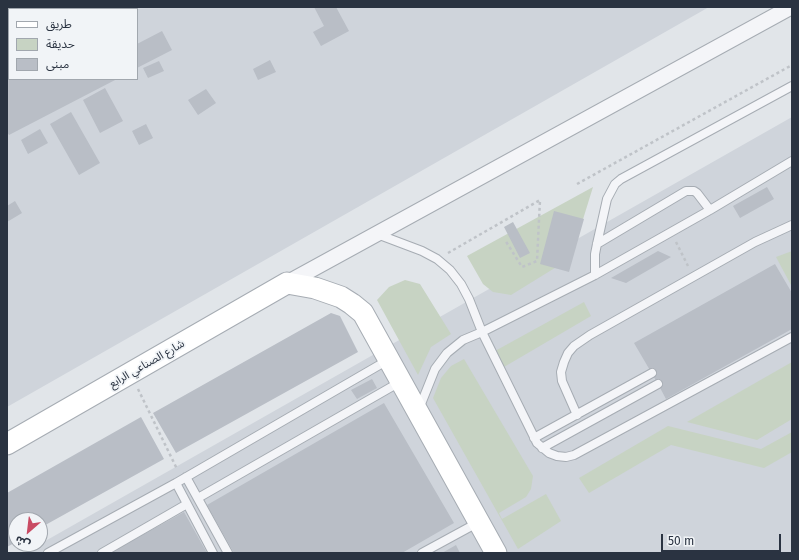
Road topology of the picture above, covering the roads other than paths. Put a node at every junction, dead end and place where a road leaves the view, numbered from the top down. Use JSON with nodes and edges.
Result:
{"nodes":[{"id":1,"x":792,"y":7,"type":"edge"},
{"id":2,"x":792,"y":86,"type":"edge"},
{"id":3,"x":792,"y":161,"type":"edge"},
{"id":4,"x":710,"y":210,"type":"junction"},
{"id":5,"x":792,"y":225,"type":"edge"},
{"id":6,"x":376,"y":234,"type":"junction"},
{"id":7,"x":597,"y":244,"type":"junction"},
{"id":8,"x":595,"y":275,"type":"junction"},
{"id":9,"x":287,"y":282,"type":"junction"},
{"id":10,"x":482,"y":332,"type":"junction"},
{"id":11,"x":792,"y":337,"type":"edge"},
{"id":12,"x":388,"y":359,"type":"junction"},
{"id":13,"x":652,"y":373,"type":"dead end"},
{"id":14,"x":401,"y":382,"type":"junction"},
{"id":15,"x":658,"y":384,"type":"dead end"},
{"id":16,"x":418,"y":412,"type":"junction"},
{"id":17,"x":577,"y":415,"type":"junction"},
{"id":18,"x":534,"y":438,"type":"junction"},
{"id":19,"x":7,"y":444,"type":"edge"},
{"id":20,"x":542,"y":448,"type":"junction"},
{"id":21,"x":181,"y":479,"type":"junction"},
{"id":22,"x":198,"y":498,"type":"junction"},
{"id":23,"x":187,"y":504,"type":"junction"},
{"id":24,"x":479,"y":522,"type":"junction"},
{"id":25,"x":48,"y":553,"type":"edge"},
{"id":26,"x":102,"y":553,"type":"edge"},
{"id":27,"x":213,"y":553,"type":"edge"},
{"id":28,"x":228,"y":553,"type":"edge"},
{"id":29,"x":422,"y":553,"type":"edge"},
{"id":30,"x":496,"y":553,"type":"edge"}],
"edges":[{"from":1,"to":6,"type":"street"},
{"from":2,"to":7,"type":"lane"},
{"from":3,"to":4,"type":"lane"},
{"from":4,"to":7,"type":"lane"},
{"from":4,"to":8,"type":"lane"},
{"from":5,"to":17,"type":"lane"},
{"from":6,"to":9,"type":"street"},
{"from":6,"to":10,"type":"lane"},
{"from":7,"to":8,"type":"lane"},
{"from":8,"to":10,"type":"lane"},
{"from":9,"to":12,"type":"main road"},
{"from":9,"to":19,"type":"main road","name":"شارع الصناعي الرابع"},
{"from":10,"to":16,"type":"lane"},
{"from":10,"to":18,"type":"lane"},
{"from":11,"to":20,"type":"lane"},
{"from":12,"to":14,"type":"main road"},
{"from":12,"to":21,"type":"lane"},
{"from":13,"to":17,"type":"lane"},
{"from":14,"to":16,"type":"main road"},
{"from":14,"to":22,"type":"lane"},
{"from":15,"to":20,"type":"lane"},
{"from":16,"to":24,"type":"main road"},
{"from":17,"to":18,"type":"lane"},
{"from":18,"to":20,"type":"lane"},
{"from":21,"to":22,"type":"lane"},
{"from":21,"to":23,"type":"lane"},
{"from":21,"to":25,"type":"lane"},
{"from":22,"to":28,"type":"lane"},
{"from":23,"to":26,"type":"lane"},
{"from":23,"to":27,"type":"lane"},
{"from":24,"to":29,"type":"lane"},
{"from":24,"to":30,"type":"main road"}]}
